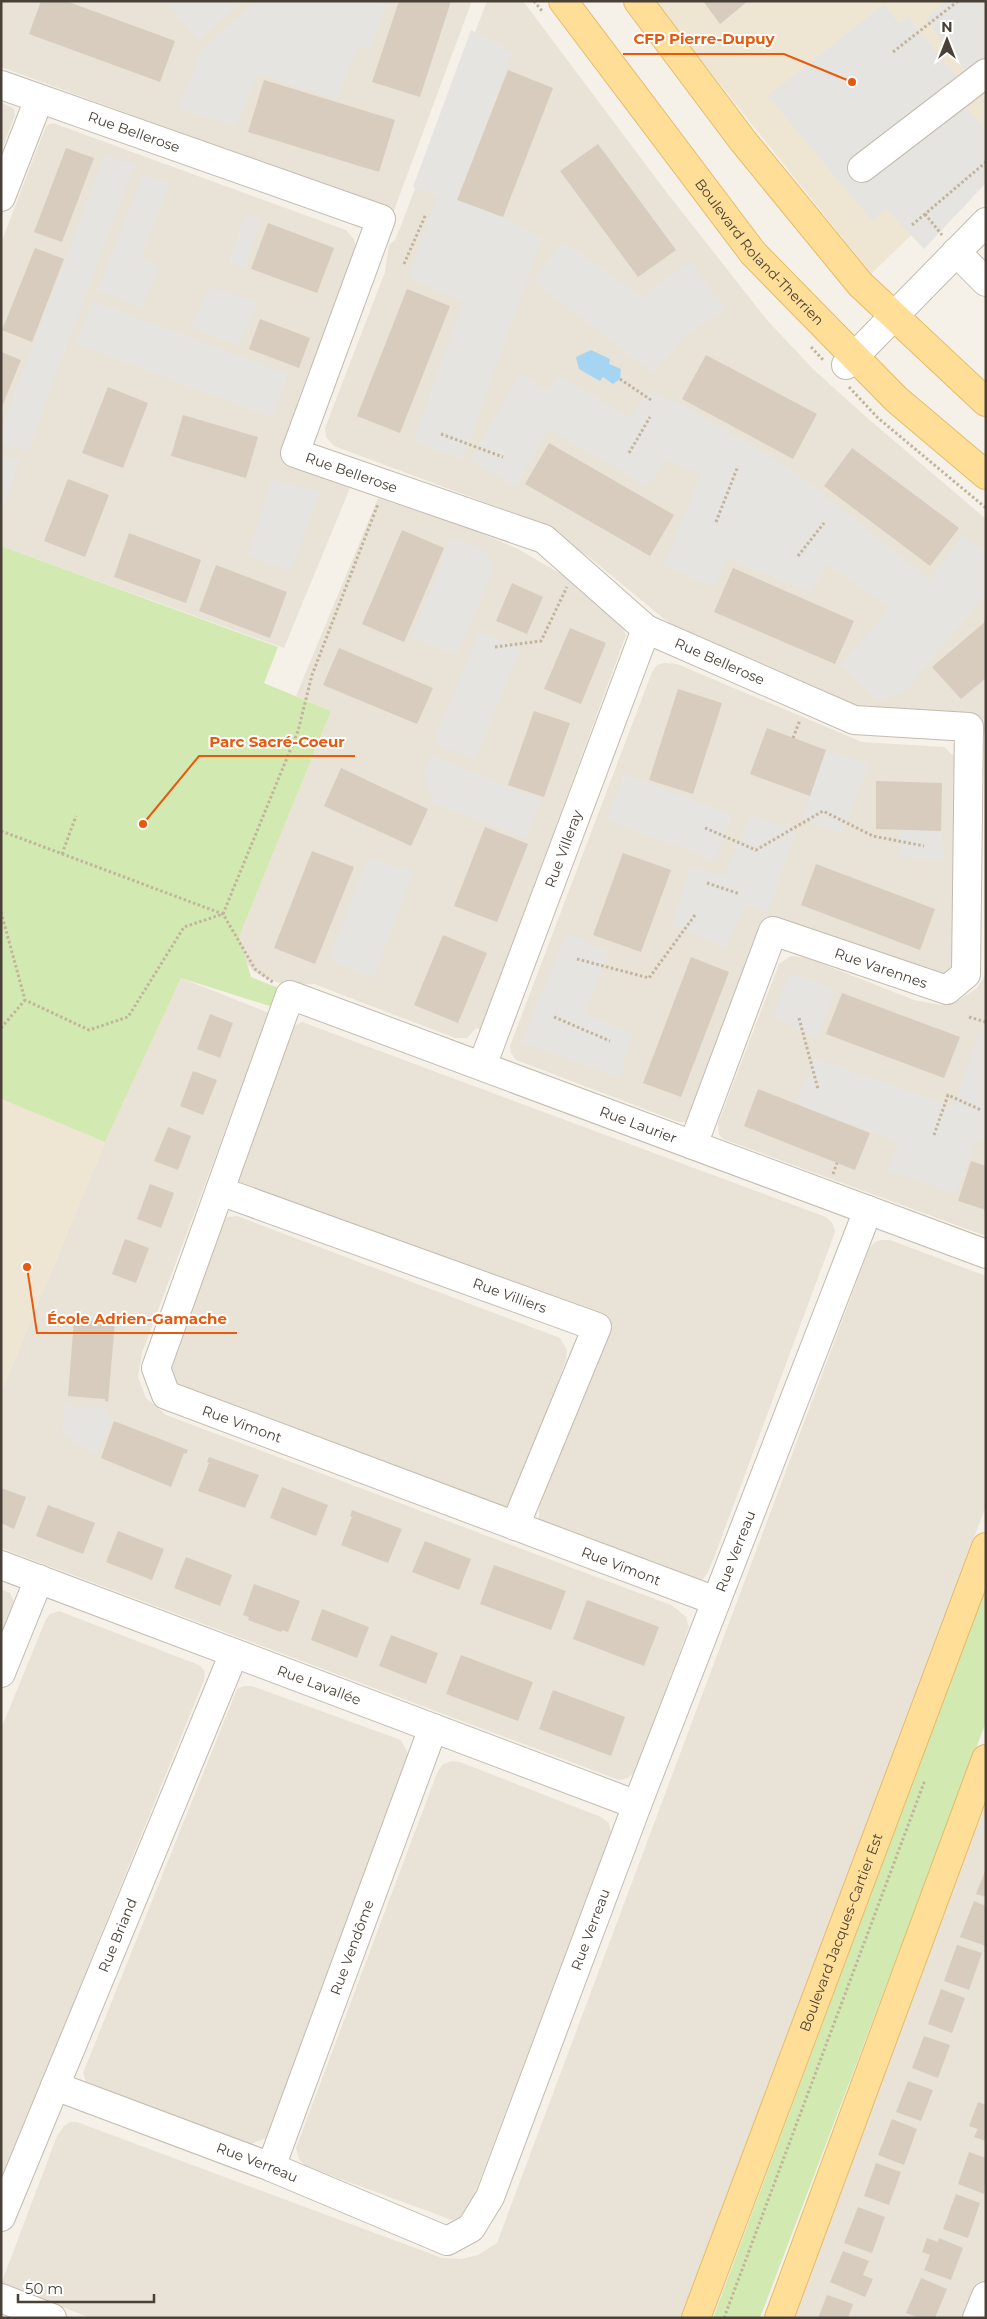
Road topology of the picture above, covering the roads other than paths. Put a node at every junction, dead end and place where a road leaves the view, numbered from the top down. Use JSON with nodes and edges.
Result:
{"nodes":[{"id":1,"x":563,"y":1,"type":"edge"},
{"id":2,"x":638,"y":1,"type":"edge"},
{"id":3,"x":986,"y":73,"type":"edge"},
{"id":4,"x":1,"y":85,"type":"edge"},
{"id":5,"x":40,"y":99,"type":"junction"},
{"id":6,"x":862,"y":168,"type":"dead end"},
{"id":7,"x":1,"y":197,"type":"edge"},
{"id":8,"x":986,"y":222,"type":"edge"},
{"id":9,"x":956,"y":252,"type":"junction"},
{"id":10,"x":986,"y":282,"type":"edge"},
{"id":11,"x":894,"y":317,"type":"junction"},
{"id":12,"x":850,"y":361,"type":"junction"},
{"id":13,"x":986,"y":402,"type":"edge"},
{"id":14,"x":986,"y":475,"type":"edge"},
{"id":15,"x":646,"y":629,"type":"junction"},
{"id":16,"x":969,"y":727,"type":"joint"},
{"id":17,"x":290,"y":995,"type":"joint"},
{"id":18,"x":482,"y":1066,"type":"junction"},
{"id":19,"x":693,"y":1145,"type":"junction"},
{"id":20,"x":220,"y":1191,"type":"junction"},
{"id":21,"x":868,"y":1210,"type":"junction"},
{"id":22,"x":986,"y":1254,"type":"edge"},
{"id":23,"x":515,"y":1526,"type":"junction"},
{"id":24,"x":986,"y":1547,"type":"edge"},
{"id":25,"x":1,"y":1565,"type":"edge"},
{"id":26,"x":39,"y":1579,"type":"junction"},
{"id":27,"x":716,"y":1601,"type":"junction"},
{"id":28,"x":234,"y":1653,"type":"junction"},
{"id":29,"x":1,"y":1673,"type":"edge"},
{"id":30,"x":433,"y":1728,"type":"junction"},
{"id":31,"x":986,"y":1759,"type":"edge"},
{"id":32,"x":637,"y":1805,"type":"junction"},
{"id":33,"x":55,"y":2086,"type":"junction"},
{"id":34,"x":271,"y":2167,"type":"junction"},
{"id":35,"x":1,"y":2217,"type":"edge"},
{"id":36,"x":986,"y":2296,"type":"edge"},
{"id":37,"x":1,"y":2298,"type":"edge"},
{"id":38,"x":52,"y":2318,"type":"edge"},
{"id":39,"x":696,"y":2318,"type":"edge"},
{"id":40,"x":779,"y":2318,"type":"edge"},
{"id":41,"x":977,"y":2318,"type":"edge"}],
"edges":[{"from":1,"to":12,"type":"main road","name":"Boulevard Roland-Therrien"},
{"from":2,"to":11,"type":"main road"},
{"from":3,"to":6,"type":"street"},
{"from":4,"to":5,"type":"street","name":"Rue Bellerose"},
{"from":5,"to":7,"type":"street"},
{"from":5,"to":15,"type":"street","name":"Rue Bellerose"},
{"from":8,"to":9,"type":"street"},
{"from":9,"to":10,"type":"street"},
{"from":9,"to":11,"type":"street"},
{"from":11,"to":12,"type":"street"},
{"from":11,"to":13,"type":"main road"},
{"from":12,"to":14,"type":"main road","name":"Boulevard Roland-Therrien"},
{"from":15,"to":16,"type":"street","name":"Rue Bellerose"},
{"from":15,"to":18,"type":"street","name":"Rue Villeray"},
{"from":16,"to":19,"type":"street","name":"Rue Varennes"},
{"from":17,"to":18,"type":"street","name":"Rue Laurier"},
{"from":17,"to":20,"type":"street","name":"Rue Vimont"},
{"from":18,"to":19,"type":"street","name":"Rue Laurier"},
{"from":19,"to":21,"type":"street","name":"Rue Laurier"},
{"from":20,"to":23,"type":"street","name":"Rue Vimont"},
{"from":20,"to":23,"type":"street","name":"Rue Villiers"},
{"from":21,"to":22,"type":"street","name":"Rue Laurier"},
{"from":21,"to":27,"type":"street","name":"Rue Verreau"},
{"from":23,"to":27,"type":"street","name":"Rue Vimont"},
{"from":24,"to":39,"type":"main road","name":"Boulevard Jacques-Cartier Est"},
{"from":25,"to":26,"type":"street","name":"Rue Lavallée"},
{"from":26,"to":28,"type":"street","name":"Rue Lavallée"},
{"from":26,"to":29,"type":"street"},
{"from":27,"to":32,"type":"street","name":"Rue Verreau"},
{"from":28,"to":30,"type":"street","name":"Rue Lavallée"},
{"from":28,"to":33,"type":"street","name":"Rue Briand"},
{"from":30,"to":32,"type":"street","name":"Rue Lavallée"},
{"from":30,"to":34,"type":"street","name":"Rue Vendôme"},
{"from":31,"to":40,"type":"main road"},
{"from":32,"to":34,"type":"street","name":"Rue Verreau"},
{"from":33,"to":34,"type":"street","name":"Rue Verreau"},
{"from":33,"to":35,"type":"street","name":"Rue Briand"},
{"from":36,"to":41,"type":"street"},
{"from":37,"to":38,"type":"street"}]}
